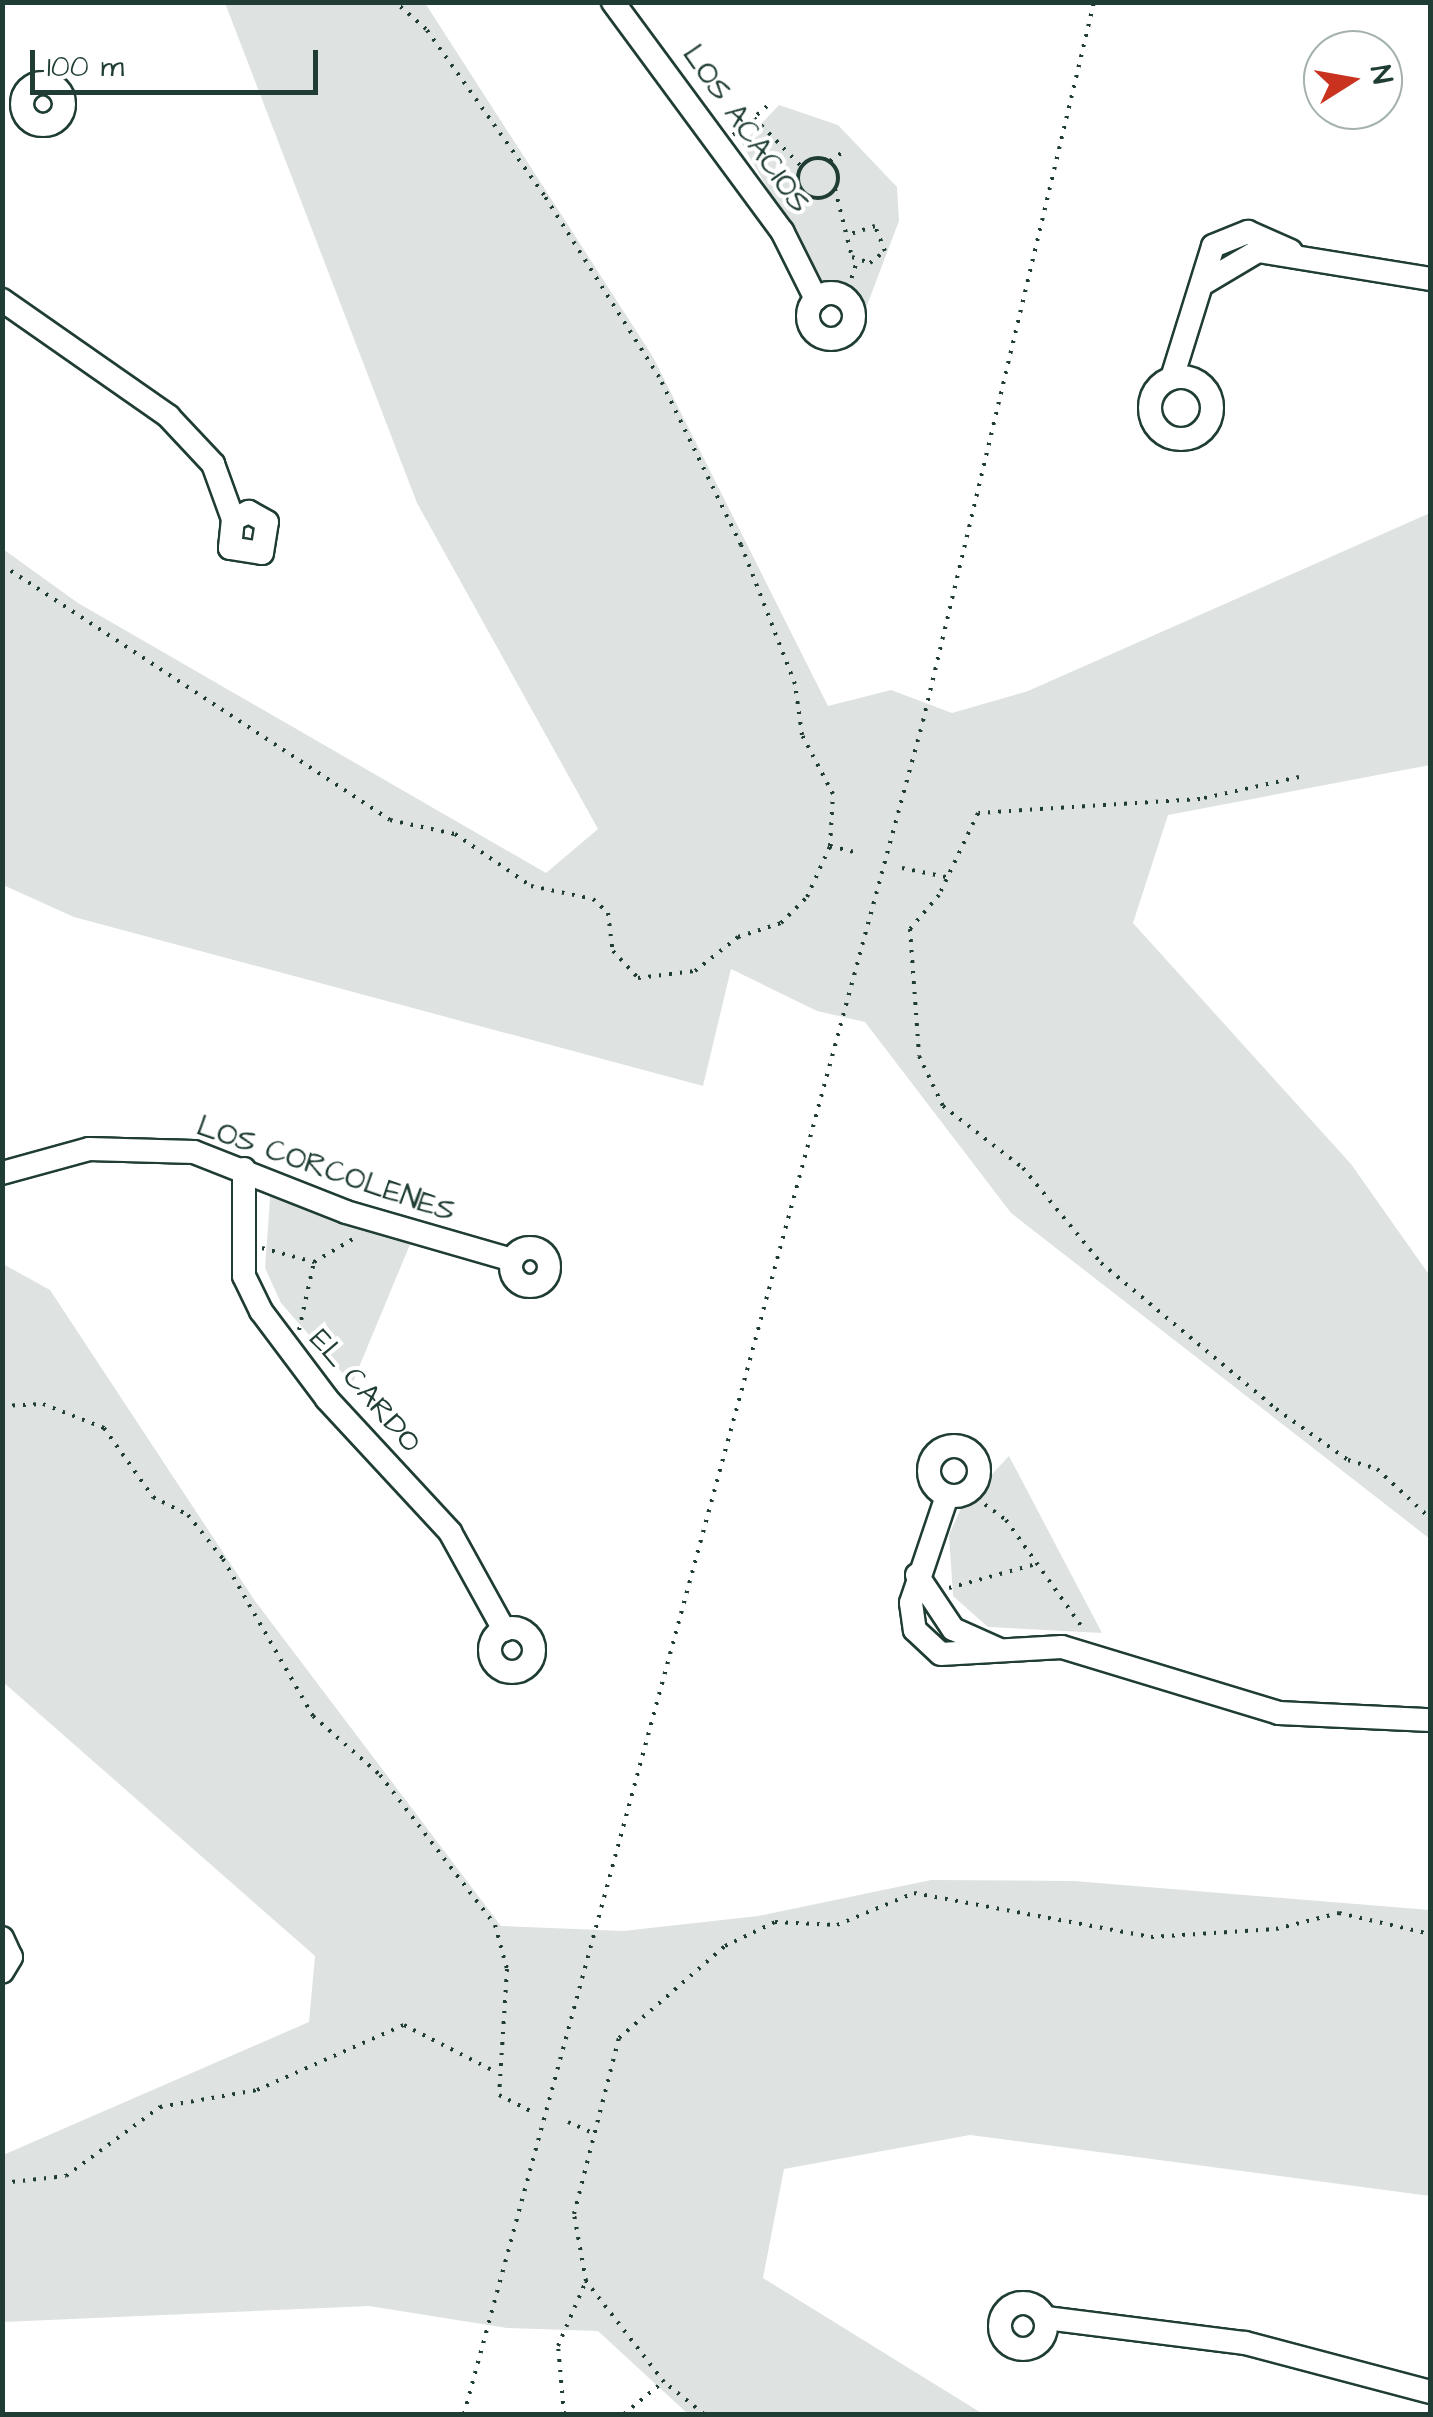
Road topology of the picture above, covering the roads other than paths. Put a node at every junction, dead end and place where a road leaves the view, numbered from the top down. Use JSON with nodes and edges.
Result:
{"nodes":[{"id":1,"x":613,"y":2,"type":"edge"},
{"id":2,"x":1430,"y":279,"type":"edge"},
{"id":3,"x":816,"y":299,"type":"junction"},
{"id":4,"x":2,"y":300,"type":"edge"},
{"id":5,"x":1172,"y":378,"type":"dead end"},
{"id":6,"x":233,"y":519,"type":"dead end"},
{"id":7,"x":244,"y":1170,"type":"junction"},
{"id":8,"x":2,"y":1172,"type":"edge"},
{"id":9,"x":512,"y":1260,"type":"dead end"},
{"id":10,"x":958,"y":1494,"type":"road end"},
{"id":11,"x":504,"y":1630,"type":"dead end"},
{"id":12,"x":1430,"y":1720,"type":"edge"},
{"id":13,"x":2,"y":1938,"type":"edge"},
{"id":14,"x":2,"y":1972,"type":"edge"},
{"id":15,"x":1046,"y":2318,"type":"dead end"},
{"id":16,"x":1430,"y":2392,"type":"edge"}],
"edges":[{"from":1,"to":3,"type":"street","name":"LOS ACACIOS"},
{"from":2,"to":5,"type":"street"},
{"from":3,"to":3,"type":"street"},
{"from":4,"to":6,"type":"street"},
{"from":7,"to":8,"type":"street","name":"LOS CORCOLENES"},
{"from":7,"to":9,"type":"street","name":"LOS CORCOLENES"},
{"from":7,"to":11,"type":"street","name":"EL CARDO"},
{"from":10,"to":12,"type":"street"},
{"from":13,"to":14,"type":"street"},
{"from":15,"to":16,"type":"street"}]}
